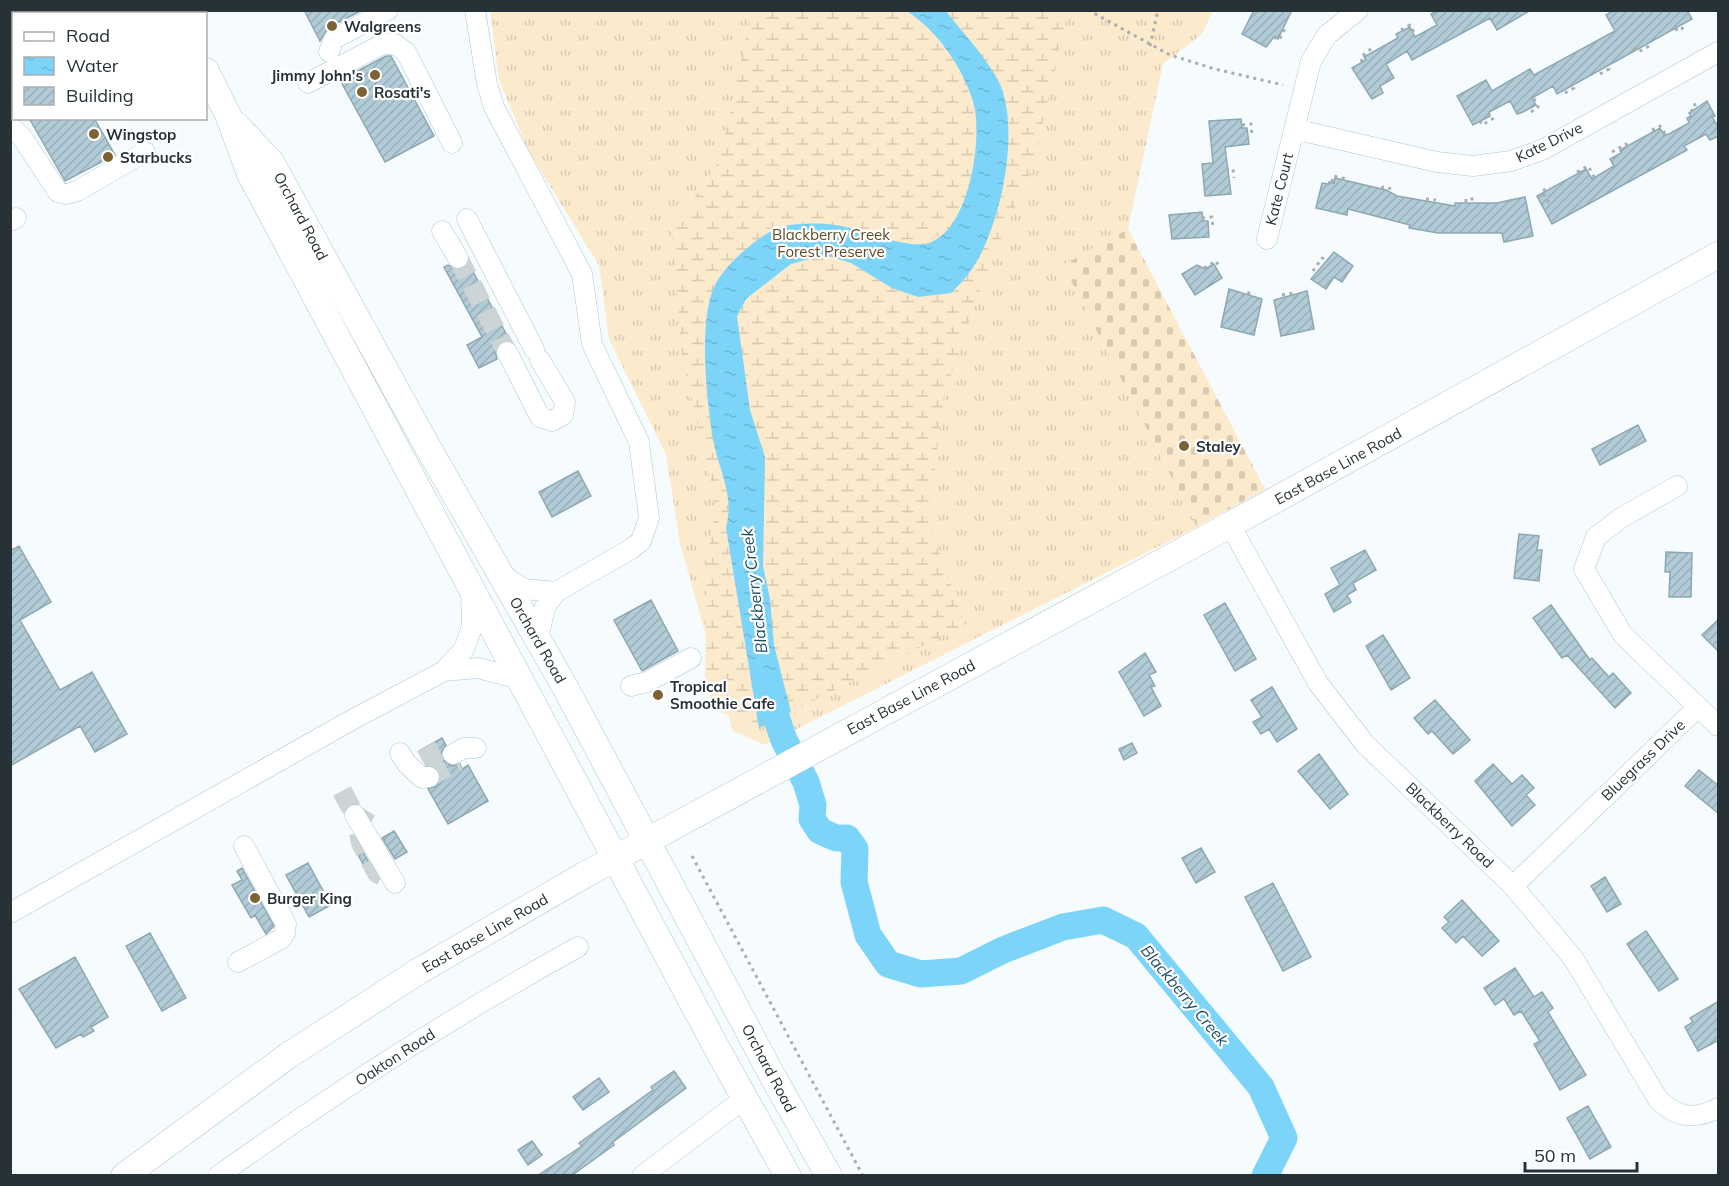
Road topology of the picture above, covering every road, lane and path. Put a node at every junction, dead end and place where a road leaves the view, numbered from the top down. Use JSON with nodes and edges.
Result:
{"nodes":[{"id":1,"x":388,"y":10,"type":"edge"},
{"id":2,"x":476,"y":10,"type":"edge"},
{"id":3,"x":1088,"y":10,"type":"edge"},
{"id":4,"x":1158,"y":10,"type":"edge"},
{"id":5,"x":1358,"y":10,"type":"edge"},
{"id":6,"x":1687,"y":26,"type":"dead end"},
{"id":7,"x":1286,"y":28,"type":"dead end"},
{"id":8,"x":1676,"y":28,"type":"dead end"},
{"id":9,"x":1401,"y":30,"type":"dead end"},
{"id":10,"x":1416,"y":36,"type":"dead end"},
{"id":11,"x":1274,"y":37,"type":"dead end"},
{"id":12,"x":1651,"y":45,"type":"dead end"},
{"id":13,"x":1150,"y":46,"type":"junction"},
{"id":14,"x":1372,"y":48,"type":"dead end"},
{"id":15,"x":1634,"y":48,"type":"dead end"},
{"id":16,"x":329,"y":52,"type":"dead end"},
{"id":17,"x":1719,"y":52,"type":"edge"},
{"id":18,"x":1362,"y":63,"type":"dead end"},
{"id":19,"x":1607,"y":66,"type":"dead end"},
{"id":20,"x":207,"y":73,"type":"edge"},
{"id":21,"x":1600,"y":74,"type":"dead end"},
{"id":22,"x":308,"y":83,"type":"dead end"},
{"id":23,"x":1283,"y":85,"type":"dead end"},
{"id":24,"x":1573,"y":85,"type":"dead end"},
{"id":25,"x":1565,"y":93,"type":"dead end"},
{"id":26,"x":1533,"y":97,"type":"dead end"},
{"id":27,"x":1699,"y":103,"type":"dead end"},
{"id":28,"x":1531,"y":112,"type":"dead end"},
{"id":29,"x":1692,"y":112,"type":"dead end"},
{"id":30,"x":229,"y":117,"type":"junction"},
{"id":31,"x":1496,"y":117,"type":"dead end"},
{"id":32,"x":1480,"y":121,"type":"dead end"},
{"id":33,"x":1242,"y":125,"type":"dead end"},
{"id":34,"x":10,"y":126,"type":"edge"},
{"id":35,"x":1652,"y":130,"type":"dead end"},
{"id":36,"x":1293,"y":134,"type":"junction"},
{"id":37,"x":1665,"y":134,"type":"dead end"},
{"id":38,"x":1252,"y":135,"type":"dead end"},
{"id":39,"x":452,"y":143,"type":"dead end"},
{"id":40,"x":1628,"y":146,"type":"dead end"},
{"id":41,"x":145,"y":152,"type":"dead end"},
{"id":42,"x":1612,"y":152,"type":"dead end"},
{"id":43,"x":1226,"y":169,"type":"dead end"},
{"id":44,"x":1577,"y":172,"type":"dead end"},
{"id":45,"x":1594,"y":177,"type":"dead end"},
{"id":46,"x":1234,"y":178,"type":"dead end"},
{"id":47,"x":1347,"y":179,"type":"dead end"},
{"id":48,"x":1332,"y":182,"type":"dead end"},
{"id":49,"x":1550,"y":187,"type":"dead end"},
{"id":50,"x":1382,"y":189,"type":"dead end"},
{"id":51,"x":1392,"y":189,"type":"dead end"},
{"id":52,"x":1516,"y":198,"type":"dead end"},
{"id":53,"x":1426,"y":199,"type":"dead end"},
{"id":54,"x":1436,"y":200,"type":"dead end"},
{"id":55,"x":1476,"y":200,"type":"dead end"},
{"id":56,"x":1509,"y":201,"type":"dead end"},
{"id":57,"x":1466,"y":202,"type":"dead end"},
{"id":58,"x":1549,"y":203,"type":"dead end"},
{"id":59,"x":1202,"y":218,"type":"dead end"},
{"id":60,"x":467,"y":219,"type":"dead end"},
{"id":61,"x":1213,"y":228,"type":"dead end"},
{"id":62,"x":442,"y":231,"type":"dead end"},
{"id":63,"x":1267,"y":239,"type":"dead end"},
{"id":64,"x":1719,"y":255,"type":"edge"},
{"id":65,"x":458,"y":258,"type":"tunnel mouth"},
{"id":66,"x":1324,"y":259,"type":"dead end"},
{"id":67,"x":1204,"y":268,"type":"dead end"},
{"id":68,"x":1220,"y":268,"type":"dead end"},
{"id":69,"x":1313,"y":271,"type":"dead end"},
{"id":70,"x":1255,"y":294,"type":"dead end"},
{"id":71,"x":1282,"y":295,"type":"dead end"},
{"id":72,"x":1243,"y":296,"type":"dead end"},
{"id":73,"x":1294,"y":298,"type":"dead end"},
{"id":74,"x":507,"y":352,"type":"tunnel mouth"},
{"id":75,"x":1677,"y":486,"type":"dead end"},
{"id":76,"x":1230,"y":525,"type":"junction"},
{"id":77,"x":500,"y":573,"type":"junction"},
{"id":78,"x":471,"y":586,"type":"junction"},
{"id":79,"x":556,"y":592,"type":"junction"},
{"id":80,"x":538,"y":639,"type":"junction"},
{"id":81,"x":691,"y":658,"type":"dead end"},
{"id":82,"x":444,"y":671,"type":"junction"},
{"id":83,"x":520,"y":679,"type":"junction"},
{"id":84,"x":631,"y":686,"type":"dead end"},
{"id":85,"x":1697,"y":708,"type":"junction"},
{"id":86,"x":1719,"y":726,"type":"edge"},
{"id":87,"x":476,"y":748,"type":"dead end"},
{"id":88,"x":453,"y":754,"type":"tunnel mouth"},
{"id":89,"x":355,"y":816,"type":"tunnel mouth"},
{"id":90,"x":648,"y":839,"type":"junction"},
{"id":91,"x":244,"y":846,"type":"dead end"},
{"id":92,"x":692,"y":856,"type":"dead end"},
{"id":93,"x":615,"y":857,"type":"junction"},
{"id":94,"x":395,"y":883,"type":"dead end"},
{"id":95,"x":1513,"y":886,"type":"junction"},
{"id":96,"x":10,"y":913,"type":"edge"},
{"id":97,"x":578,"y":947,"type":"dead end"},
{"id":98,"x":238,"y":962,"type":"dead end"},
{"id":99,"x":744,"y":1098,"type":"junction"},
{"id":100,"x":1719,"y":1108,"type":"edge"},
{"id":101,"x":124,"y":1176,"type":"edge"},
{"id":102,"x":218,"y":1176,"type":"edge"},
{"id":103,"x":642,"y":1176,"type":"edge"},
{"id":104,"x":788,"y":1176,"type":"edge"},
{"id":105,"x":829,"y":1176,"type":"edge"},
{"id":106,"x":863,"y":1176,"type":"edge"}],
"edges":[{"from":1,"to":16,"type":"street"},
{"from":2,"to":79,"type":"street"},
{"from":3,"to":13,"type":"path"},
{"from":4,"to":13,"type":"path"},
{"from":5,"to":36,"type":"street","name":"Kate Court"},
{"from":6,"to":8,"type":"path"},
{"from":7,"to":11,"type":"path"},
{"from":9,"to":10,"type":"path"},
{"from":12,"to":15,"type":"path"},
{"from":13,"to":23,"type":"path"},
{"from":14,"to":18,"type":"path"},
{"from":17,"to":36,"type":"street","name":"Kate Drive"},
{"from":19,"to":21,"type":"path"},
{"from":20,"to":30,"type":"main road","name":"Orchard Road"},
{"from":22,"to":39,"type":"street"},
{"from":24,"to":25,"type":"path"},
{"from":26,"to":28,"type":"path"},
{"from":27,"to":29,"type":"path"},
{"from":30,"to":77,"type":"main road","name":"Orchard Road"},
{"from":30,"to":78,"type":"main road","name":"Orchard Road"},
{"from":31,"to":32,"type":"path"},
{"from":33,"to":38,"type":"path"},
{"from":34,"to":41,"type":"street"},
{"from":35,"to":37,"type":"path"},
{"from":36,"to":63,"type":"street","name":"Kate Court"},
{"from":40,"to":42,"type":"path"},
{"from":43,"to":46,"type":"path"},
{"from":44,"to":45,"type":"path"},
{"from":47,"to":48,"type":"path"},
{"from":49,"to":58,"type":"path"},
{"from":50,"to":51,"type":"path"},
{"from":52,"to":56,"type":"path"},
{"from":53,"to":54,"type":"path"},
{"from":55,"to":57,"type":"path"},
{"from":59,"to":61,"type":"path"},
{"from":60,"to":74,"type":"street"},
{"from":62,"to":65,"type":"street"},
{"from":64,"to":76,"type":"main road","name":"East Base Line Road"},
{"from":66,"to":69,"type":"path"},
{"from":67,"to":68,"type":"path"},
{"from":70,"to":72,"type":"path"},
{"from":71,"to":73,"type":"path"},
{"from":75,"to":85,"type":"street","name":"Bluegrass Drive"},
{"from":76,"to":90,"type":"main road","name":"East Base Line Road"},
{"from":76,"to":95,"type":"street","name":"Blackberry Road"},
{"from":77,"to":79,"type":"street"},
{"from":77,"to":80,"type":"main road","name":"Orchard Road"},
{"from":78,"to":82,"type":"street"},
{"from":78,"to":83,"type":"main road","name":"Orchard Road"},
{"from":79,"to":80,"type":"street"},
{"from":80,"to":90,"type":"main road","name":"Orchard Road"},
{"from":81,"to":84,"type":"street"},
{"from":82,"to":83,"type":"street"},
{"from":82,"to":96,"type":"street"},
{"from":83,"to":93,"type":"main road","name":"Orchard Road"},
{"from":85,"to":86,"type":"street"},
{"from":85,"to":95,"type":"street","name":"Bluegrass Drive"},
{"from":87,"to":88,"type":"street"},
{"from":89,"to":94,"type":"street"},
{"from":90,"to":93,"type":"main road","name":"East Base Line Road"},
{"from":90,"to":105,"type":"main road","name":"Orchard Road"},
{"from":91,"to":98,"type":"street"},
{"from":92,"to":106,"type":"path"},
{"from":93,"to":99,"type":"main road","name":"Orchard Road"},
{"from":93,"to":101,"type":"main road","name":"East Base Line Road"},
{"from":95,"to":100,"type":"street","name":"Blackberry Road"},
{"from":97,"to":102,"type":"street","name":"Oakton Road"},
{"from":99,"to":103,"type":"street"},
{"from":99,"to":104,"type":"main road","name":"Orchard Road"}]}
